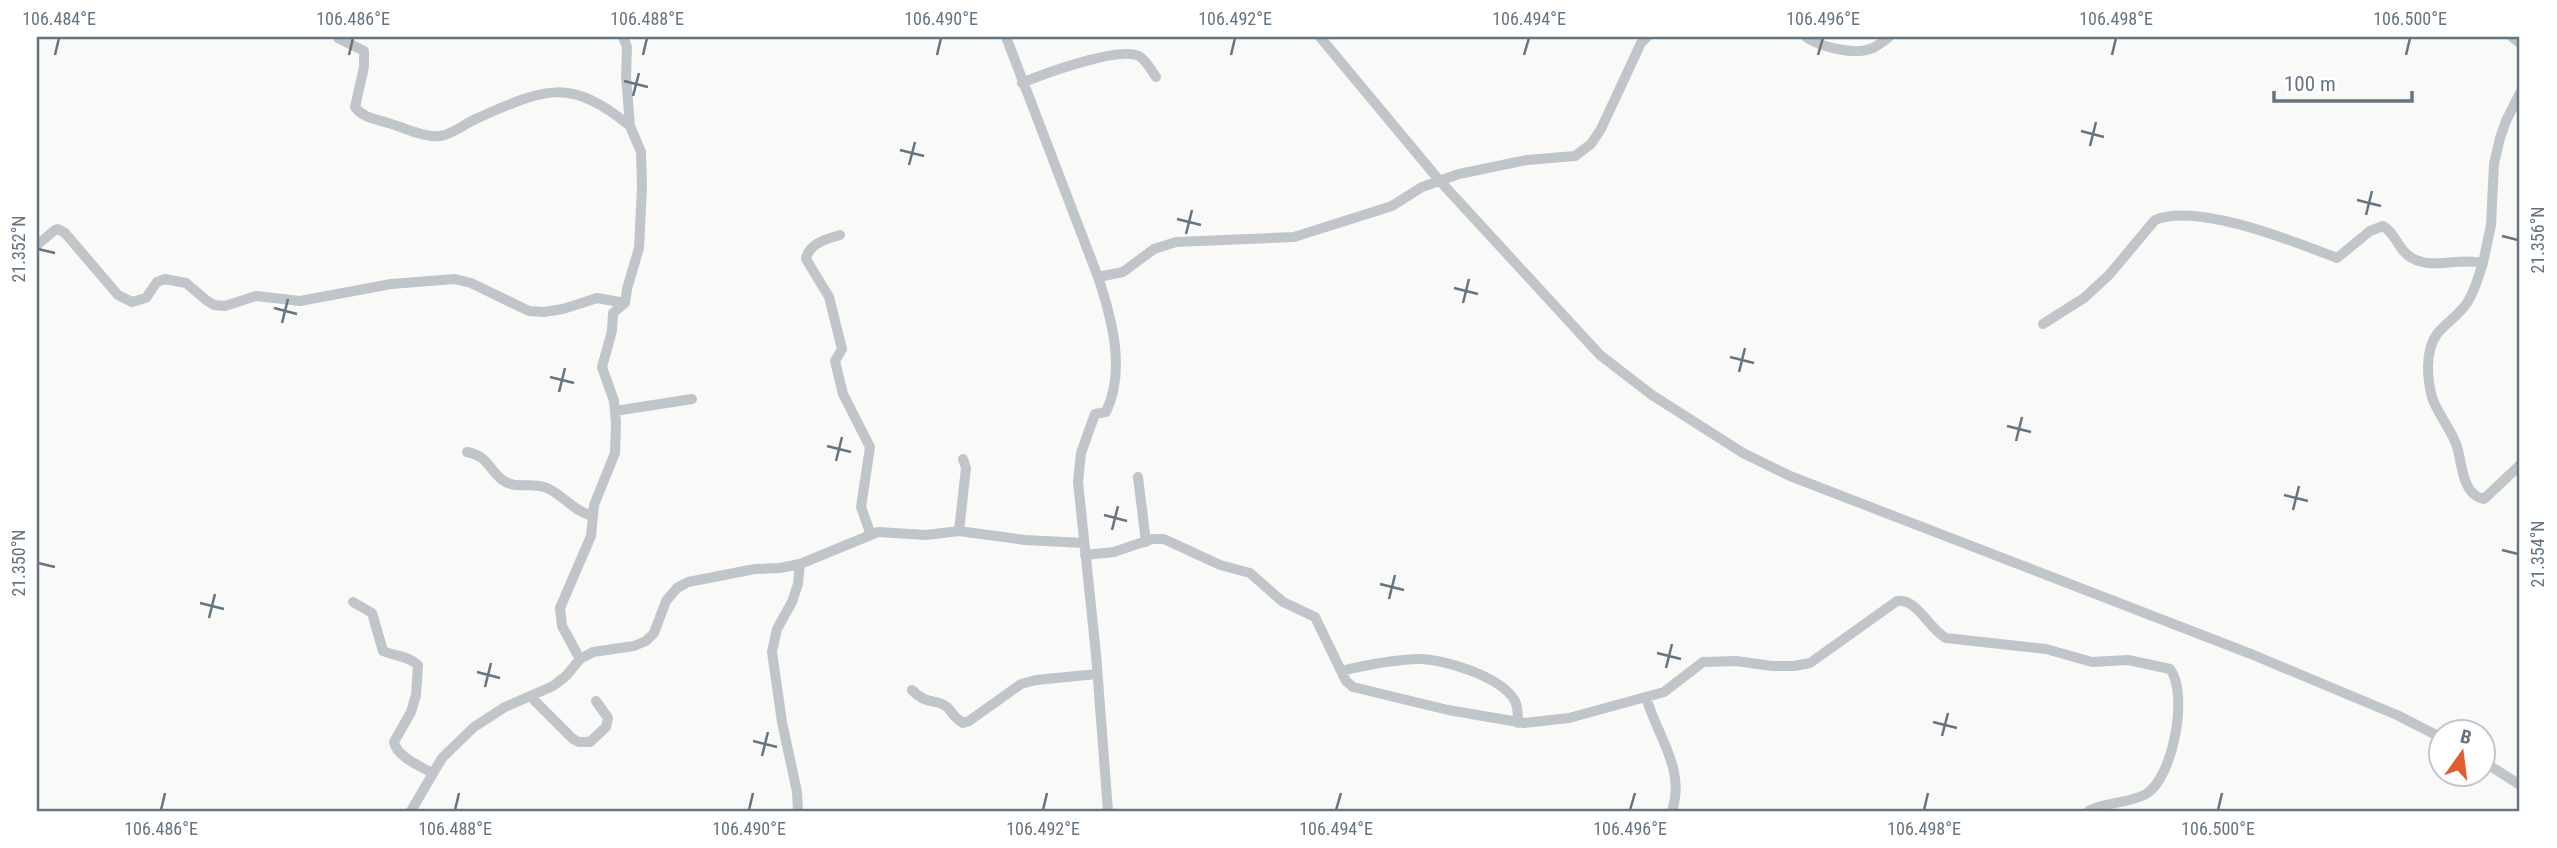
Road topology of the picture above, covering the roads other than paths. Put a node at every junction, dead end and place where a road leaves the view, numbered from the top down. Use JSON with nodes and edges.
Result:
{"nodes":[{"id":1,"x":623,"y":37,"type":"edge"},
{"id":2,"x":1006,"y":37,"type":"edge"},
{"id":3,"x":1320,"y":37,"type":"edge"},
{"id":4,"x":1647,"y":37,"type":"edge"},
{"id":5,"x":1806,"y":37,"type":"edge"},
{"id":6,"x":1889,"y":37,"type":"edge"},
{"id":7,"x":2512,"y":37,"type":"edge"},
{"id":8,"x":338,"y":38,"type":"edge"},
{"id":9,"x":2520,"y":43,"type":"edge"},
{"id":10,"x":1156,"y":77,"type":"dead end"},
{"id":11,"x":1022,"y":83,"type":"junction"},
{"id":12,"x":2520,"y":93,"type":"edge"},
{"id":13,"x":630,"y":127,"type":"junction"},
{"id":14,"x":1439,"y":180,"type":"junction"},
{"id":15,"x":840,"y":234,"type":"dead end"},
{"id":16,"x":37,"y":245,"type":"edge"},
{"id":17,"x":2483,"y":263,"type":"junction"},
{"id":18,"x":1098,"y":277,"type":"junction"},
{"id":19,"x":625,"y":303,"type":"junction"},
{"id":20,"x":2043,"y":324,"type":"dead end"},
{"id":21,"x":692,"y":399,"type":"dead end"},
{"id":22,"x":615,"y":411,"type":"junction"},
{"id":23,"x":467,"y":452,"type":"dead end"},
{"id":24,"x":963,"y":459,"type":"dead end"},
{"id":25,"x":2520,"y":465,"type":"edge"},
{"id":26,"x":1138,"y":477,"type":"dead end"},
{"id":27,"x":592,"y":516,"type":"junction"},
{"id":28,"x":959,"y":531,"type":"junction"},
{"id":29,"x":870,"y":535,"type":"junction"},
{"id":30,"x":1146,"y":542,"type":"junction"},
{"id":31,"x":1084,"y":543,"type":"junction"},
{"id":32,"x":1085,"y":555,"type":"junction"},
{"id":33,"x":800,"y":564,"type":"junction"},
{"id":34,"x":354,"y":602,"type":"dead end"},
{"id":35,"x":580,"y":659,"type":"junction"},
{"id":36,"x":1341,"y":671,"type":"junction"},
{"id":37,"x":1097,"y":674,"type":"junction"},
{"id":38,"x":912,"y":690,"type":"dead end"},
{"id":39,"x":531,"y":697,"type":"junction"},
{"id":40,"x":1646,"y":697,"type":"junction"},
{"id":41,"x":596,"y":701,"type":"dead end"},
{"id":42,"x":1518,"y":723,"type":"junction"},
{"id":43,"x":2428,"y":730,"type":"edge"},
{"id":44,"x":2498,"y":771,"type":"edge"},
{"id":45,"x":432,"y":773,"type":"junction"},
{"id":46,"x":2520,"y":785,"type":"edge"},
{"id":47,"x":411,"y":811,"type":"edge"},
{"id":48,"x":798,"y":811,"type":"edge"},
{"id":49,"x":1108,"y":811,"type":"edge"},
{"id":50,"x":1672,"y":811,"type":"edge"},
{"id":51,"x":2089,"y":811,"type":"edge"}],
"edges":[{"from":1,"to":13,"type":"street"},
{"from":2,"to":11,"type":"street"},
{"from":3,"to":14,"type":"street"},
{"from":4,"to":14,"type":"street"},
{"from":5,"to":6,"type":"street"},
{"from":7,"to":9,"type":"street"},
{"from":8,"to":13,"type":"street"},
{"from":10,"to":11,"type":"street"},
{"from":11,"to":18,"type":"street"},
{"from":12,"to":17,"type":"street"},
{"from":13,"to":19,"type":"street"},
{"from":14,"to":18,"type":"street"},
{"from":14,"to":43,"type":"street"},
{"from":15,"to":29,"type":"street"},
{"from":16,"to":19,"type":"street"},
{"from":17,"to":20,"type":"street"},
{"from":17,"to":25,"type":"street"},
{"from":18,"to":31,"type":"street"},
{"from":19,"to":22,"type":"street"},
{"from":21,"to":22,"type":"street"},
{"from":22,"to":27,"type":"street"},
{"from":23,"to":27,"type":"street"},
{"from":24,"to":28,"type":"street"},
{"from":26,"to":30,"type":"street"},
{"from":27,"to":35,"type":"street"},
{"from":28,"to":29,"type":"street"},
{"from":28,"to":31,"type":"street"},
{"from":29,"to":33,"type":"street"},
{"from":30,"to":32,"type":"street"},
{"from":30,"to":36,"type":"street"},
{"from":31,"to":32,"type":"street"},
{"from":32,"to":37,"type":"street"},
{"from":33,"to":35,"type":"street"},
{"from":33,"to":48,"type":"street"},
{"from":34,"to":45,"type":"street"},
{"from":35,"to":39,"type":"street"},
{"from":36,"to":42,"type":"street"},
{"from":36,"to":42,"type":"street"},
{"from":37,"to":38,"type":"street"},
{"from":37,"to":49,"type":"street"},
{"from":39,"to":41,"type":"street"},
{"from":39,"to":45,"type":"street"},
{"from":40,"to":42,"type":"street"},
{"from":40,"to":50,"type":"street"},
{"from":40,"to":51,"type":"street"},
{"from":44,"to":46,"type":"street"},
{"from":45,"to":47,"type":"street"}]}
